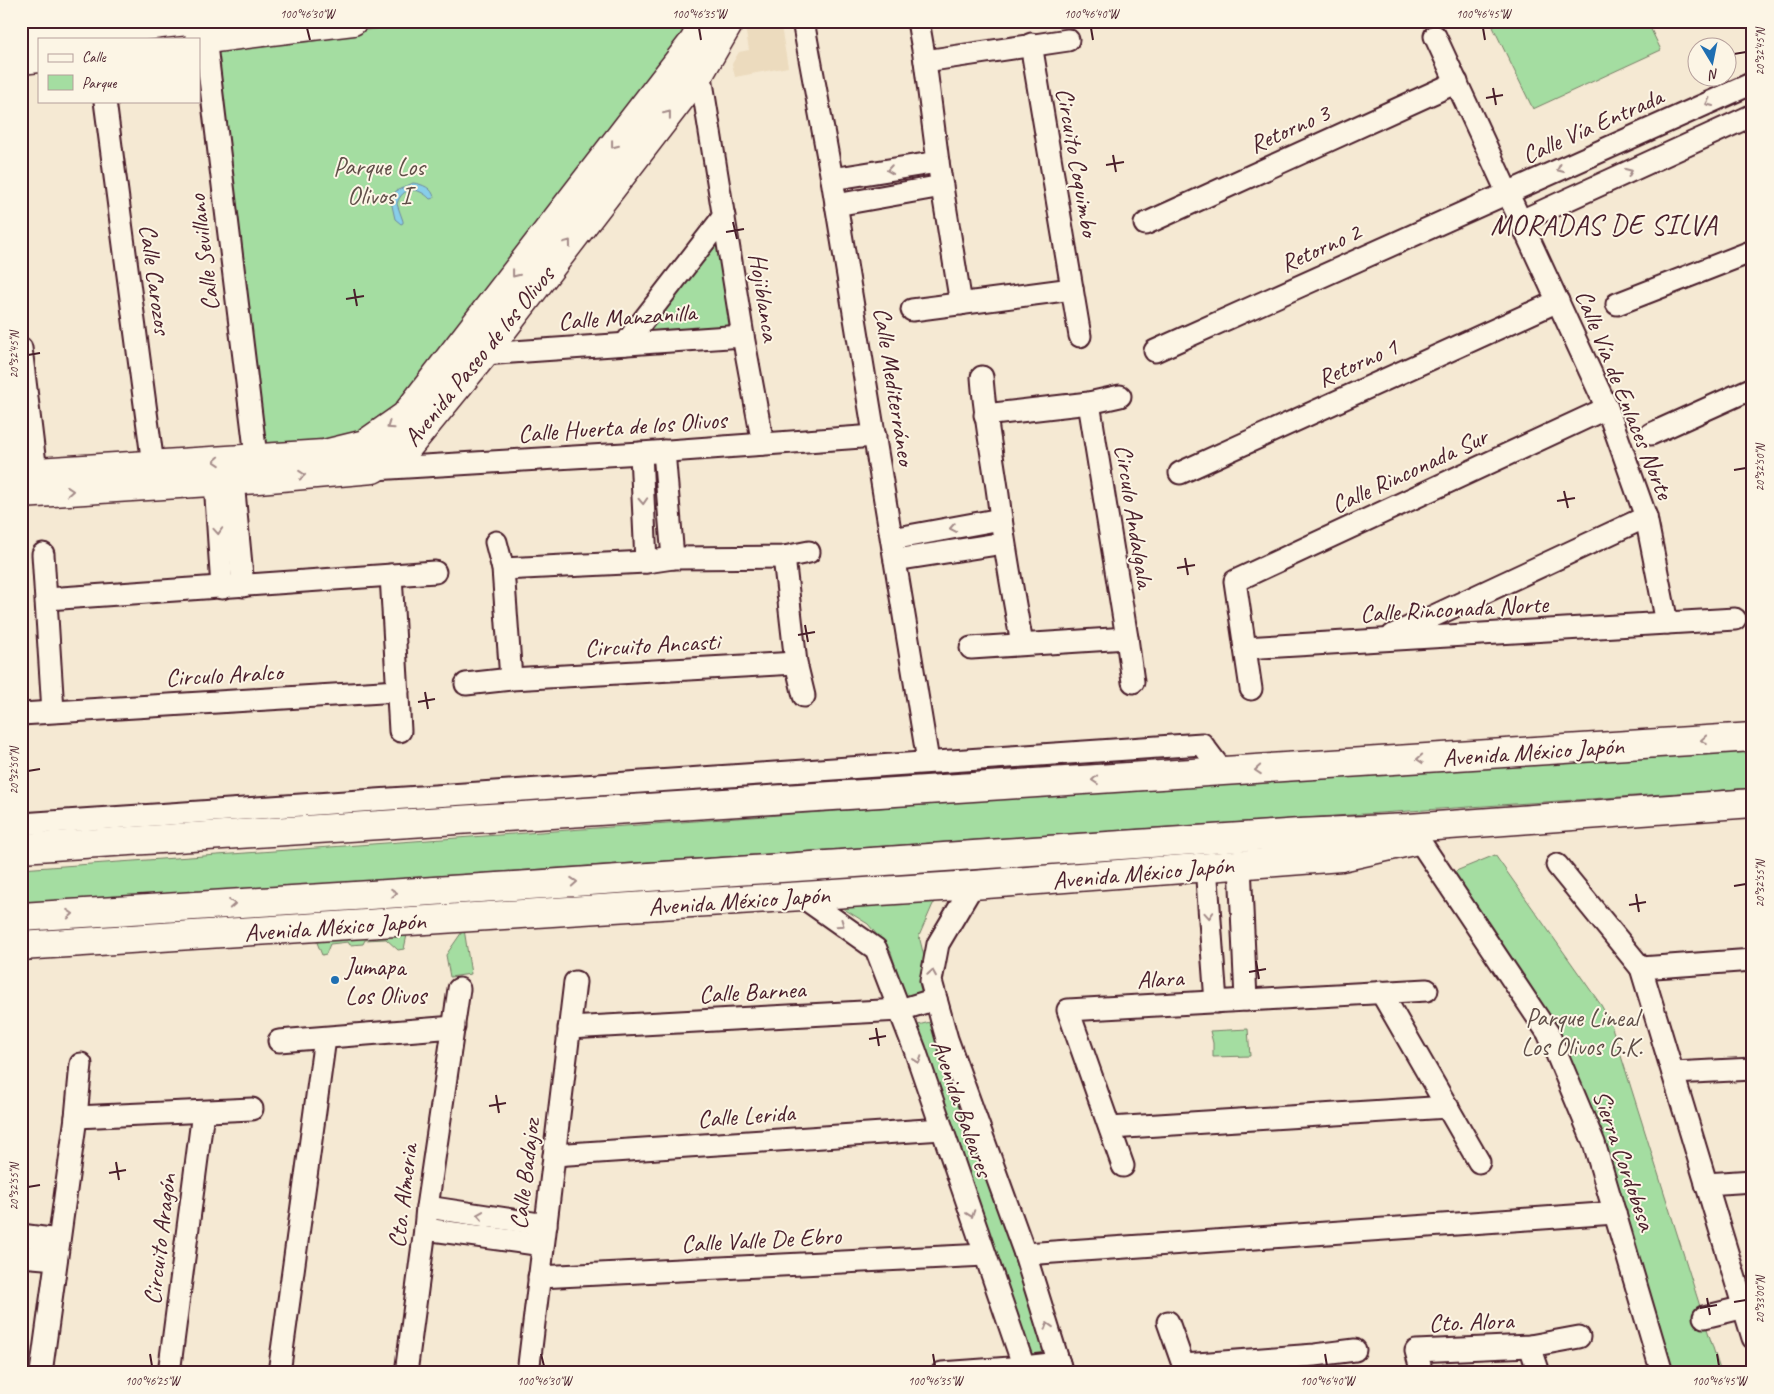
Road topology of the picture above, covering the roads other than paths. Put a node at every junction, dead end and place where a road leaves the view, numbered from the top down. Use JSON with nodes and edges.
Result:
{"nodes":[{"id":1,"x":353,"y":21,"type":"edge"},
{"id":2,"x":730,"y":21,"type":"edge"},
{"id":3,"x":803,"y":21,"type":"edge"},
{"id":4,"x":918,"y":21,"type":"edge"},
{"id":5,"x":116,"y":25,"type":"edge"},
{"id":6,"x":199,"y":30,"type":"edge"},
{"id":7,"x":699,"y":31,"type":"edge"},
{"id":8,"x":1435,"y":36,"type":"dead end"},
{"id":9,"x":21,"y":40,"type":"edge"},
{"id":10,"x":1068,"y":40,"type":"dead end"},
{"id":11,"x":200,"y":41,"type":"edge"},
{"id":12,"x":1030,"y":44,"type":"junction"},
{"id":13,"x":38,"y":58,"type":"edge"},
{"id":14,"x":21,"y":60,"type":"edge"},
{"id":15,"x":926,"y":61,"type":"junction"},
{"id":16,"x":700,"y":73,"type":"junction"},
{"id":17,"x":1457,"y":82,"type":"junction"},
{"id":18,"x":1753,"y":83,"type":"edge"},
{"id":19,"x":105,"y":102,"type":"edge"},
{"id":20,"x":1753,"y":115,"type":"edge"},
{"id":21,"x":1682,"y":116,"type":"junction"},
{"id":22,"x":1695,"y":142,"type":"junction"},
{"id":23,"x":938,"y":162,"type":"junction"},
{"id":24,"x":832,"y":179,"type":"junction"},
{"id":25,"x":942,"y":186,"type":"junction"},
{"id":26,"x":1508,"y":192,"type":"junction"},
{"id":27,"x":836,"y":205,"type":"junction"},
{"id":28,"x":724,"y":216,"type":"junction"},
{"id":29,"x":1521,"y":221,"type":"junction"},
{"id":30,"x":1145,"y":224,"type":"dead end"},
{"id":31,"x":1753,"y":251,"type":"edge"},
{"id":32,"x":1072,"y":289,"type":"junction"},
{"id":33,"x":1558,"y":301,"type":"junction"},
{"id":34,"x":961,"y":304,"type":"junction"},
{"id":35,"x":1617,"y":304,"type":"dead end"},
{"id":36,"x":912,"y":310,"type":"dead end"},
{"id":37,"x":743,"y":336,"type":"junction"},
{"id":38,"x":1080,"y":336,"type":"dead end"},
{"id":39,"x":625,"y":344,"type":"junction"},
{"id":40,"x":21,"y":348,"type":"edge"},
{"id":41,"x":1155,"y":352,"type":"dead end"},
{"id":42,"x":484,"y":354,"type":"junction"},
{"id":43,"x":982,"y":377,"type":"dead end"},
{"id":44,"x":1753,"y":388,"type":"edge"},
{"id":45,"x":1120,"y":396,"type":"dead end"},
{"id":46,"x":1089,"y":403,"type":"junction"},
{"id":47,"x":1607,"y":408,"type":"junction"},
{"id":48,"x":985,"y":415,"type":"junction"},
{"id":49,"x":1651,"y":434,"type":"dead end"},
{"id":50,"x":875,"y":436,"type":"junction"},
{"id":51,"x":763,"y":444,"type":"junction"},
{"id":52,"x":664,"y":451,"type":"junction"},
{"id":53,"x":641,"y":452,"type":"junction"},
{"id":54,"x":153,"y":465,"type":"junction"},
{"id":55,"x":373,"y":469,"type":"junction"},
{"id":56,"x":29,"y":472,"type":"edge"},
{"id":57,"x":1180,"y":474,"type":"dead end"},
{"id":58,"x":241,"y":475,"type":"junction"},
{"id":59,"x":21,"y":494,"type":"edge"},
{"id":60,"x":1646,"y":517,"type":"junction"},
{"id":61,"x":1001,"y":519,"type":"junction"},
{"id":62,"x":892,"y":538,"type":"junction"},
{"id":63,"x":496,"y":542,"type":"dead end"},
{"id":64,"x":1004,"y":542,"type":"junction"},
{"id":65,"x":809,"y":552,"type":"dead end"},
{"id":66,"x":43,"y":554,"type":"dead end"},
{"id":67,"x":784,"y":557,"type":"junction"},
{"id":68,"x":673,"y":558,"type":"junction"},
{"id":69,"x":896,"y":560,"type":"junction"},
{"id":70,"x":646,"y":562,"type":"junction"},
{"id":71,"x":503,"y":569,"type":"junction"},
{"id":72,"x":435,"y":572,"type":"dead end"},
{"id":73,"x":391,"y":575,"type":"junction"},
{"id":74,"x":243,"y":586,"type":"junction"},
{"id":75,"x":222,"y":588,"type":"junction"},
{"id":76,"x":47,"y":599,"type":"junction"},
{"id":77,"x":1735,"y":619,"type":"dead end"},
{"id":78,"x":1667,"y":623,"type":"junction"},
{"id":79,"x":1127,"y":638,"type":"junction"},
{"id":80,"x":1383,"y":640,"type":"junction"},
{"id":81,"x":1022,"y":644,"type":"junction"},
{"id":82,"x":971,"y":648,"type":"dead end"},
{"id":83,"x":1245,"y":648,"type":"junction"},
{"id":84,"x":796,"y":664,"type":"junction"},
{"id":85,"x":511,"y":679,"type":"junction"},
{"id":86,"x":1132,"y":682,"type":"dead end"},
{"id":87,"x":466,"y":684,"type":"dead end"},
{"id":88,"x":1251,"y":689,"type":"dead end"},
{"id":89,"x":398,"y":691,"type":"junction"},
{"id":90,"x":804,"y":696,"type":"dead end"},
{"id":91,"x":54,"y":711,"type":"junction"},
{"id":92,"x":21,"y":714,"type":"edge"},
{"id":93,"x":400,"y":731,"type":"dead end"},
{"id":94,"x":1753,"y":737,"type":"edge"},
{"id":95,"x":928,"y":761,"type":"junction"},
{"id":96,"x":1223,"y":772,"type":"junction"},
{"id":97,"x":1753,"y":803,"type":"edge"},
{"id":98,"x":21,"y":824,"type":"edge"},
{"id":99,"x":1414,"y":834,"type":"junction"},
{"id":100,"x":21,"y":848,"type":"edge"},
{"id":101,"x":1240,"y":864,"type":"junction"},
{"id":102,"x":1557,"y":865,"type":"dead end"},
{"id":103,"x":1206,"y":866,"type":"junction"},
{"id":104,"x":545,"y":884,"type":"junction"},
{"id":105,"x":973,"y":885,"type":"junction"},
{"id":106,"x":801,"y":896,"type":"junction"},
{"id":107,"x":264,"y":902,"type":"junction"},
{"id":108,"x":546,"y":913,"type":"junction"},
{"id":109,"x":21,"y":917,"type":"edge"},
{"id":110,"x":266,"y":931,"type":"junction"},
{"id":111,"x":21,"y":946,"type":"edge"},
{"id":112,"x":1753,"y":960,"type":"edge"},
{"id":113,"x":1640,"y":968,"type":"junction"},
{"id":114,"x":575,"y":982,"type":"dead end"},
{"id":115,"x":460,"y":988,"type":"dead end"},
{"id":116,"x":1426,"y":990,"type":"dead end"},
{"id":117,"x":1381,"y":992,"type":"junction"},
{"id":118,"x":936,"y":999,"type":"junction"},
{"id":119,"x":1246,"y":1000,"type":"junction"},
{"id":120,"x":1216,"y":1002,"type":"junction"},
{"id":121,"x":900,"y":1010,"type":"junction"},
{"id":122,"x":454,"y":1027,"type":"junction"},
{"id":123,"x":569,"y":1028,"type":"junction"},
{"id":124,"x":325,"y":1038,"type":"junction"},
{"id":125,"x":279,"y":1041,"type":"dead end"},
{"id":126,"x":81,"y":1064,"type":"dead end"},
{"id":127,"x":1753,"y":1070,"type":"edge"},
{"id":128,"x":1673,"y":1074,"type":"junction"},
{"id":129,"x":1448,"y":1107,"type":"junction"},
{"id":130,"x":252,"y":1109,"type":"dead end"},
{"id":131,"x":203,"y":1112,"type":"junction"},
{"id":132,"x":76,"y":1117,"type":"junction"},
{"id":133,"x":1110,"y":1128,"type":"junction"},
{"id":134,"x":942,"y":1129,"type":"junction"},
{"id":135,"x":554,"y":1155,"type":"junction"},
{"id":136,"x":1479,"y":1162,"type":"dead end"},
{"id":137,"x":1123,"y":1166,"type":"dead end"},
{"id":138,"x":1753,"y":1181,"type":"edge"},
{"id":139,"x":1706,"y":1184,"type":"junction"},
{"id":140,"x":427,"y":1207,"type":"junction"},
{"id":141,"x":1615,"y":1213,"type":"junction"},
{"id":142,"x":546,"y":1224,"type":"junction"},
{"id":143,"x":426,"y":1229,"type":"junction"},
{"id":144,"x":21,"y":1235,"type":"edge"},
{"id":145,"x":543,"y":1245,"type":"junction"},
{"id":146,"x":57,"y":1250,"type":"junction"},
{"id":147,"x":985,"y":1254,"type":"junction"},
{"id":148,"x":1025,"y":1254,"type":"junction"},
{"id":149,"x":21,"y":1256,"type":"edge"},
{"id":150,"x":540,"y":1278,"type":"junction"},
{"id":151,"x":1748,"y":1305,"type":"edge"},
{"id":152,"x":1704,"y":1317,"type":"dead end"},
{"id":153,"x":1168,"y":1322,"type":"dead end"},
{"id":154,"x":1579,"y":1337,"type":"dead end"},
{"id":155,"x":1753,"y":1338,"type":"edge"},
{"id":156,"x":1530,"y":1346,"type":"junction"},
{"id":157,"x":1355,"y":1350,"type":"dead end"},
{"id":158,"x":1318,"y":1364,"type":"edge"},
{"id":159,"x":1061,"y":1368,"type":"edge"},
{"id":160,"x":1185,"y":1369,"type":"edge"},
{"id":161,"x":1025,"y":1370,"type":"edge"},
{"id":162,"x":41,"y":1373,"type":"edge"},
{"id":163,"x":169,"y":1373,"type":"edge"},
{"id":164,"x":279,"y":1373,"type":"edge"},
{"id":165,"x":406,"y":1373,"type":"edge"},
{"id":166,"x":528,"y":1373,"type":"edge"},
{"id":167,"x":942,"y":1373,"type":"edge"},
{"id":168,"x":1422,"y":1373,"type":"edge"},
{"id":169,"x":1539,"y":1373,"type":"edge"},
{"id":170,"x":1662,"y":1373,"type":"edge"}],
"edges":[{"from":1,"to":6,"type":"street"},
{"from":2,"to":16,"type":"street","name":"Avenida Paseo de los Olivos"},
{"from":3,"to":24,"type":"street","name":"Calle Mediterráneo"},
{"from":4,"to":15,"type":"street"},
{"from":5,"to":6,"type":"street"},
{"from":5,"to":9,"type":"street"},
{"from":7,"to":16,"type":"street","name":"Hojiblanca"},
{"from":7,"to":58,"type":"street","name":"Avenida Paseo de los Olivos","one_way":true},
{"from":8,"to":17,"type":"street","name":"Calle Vía de Enlaces Norte"},
{"from":10,"to":12,"type":"street"},
{"from":11,"to":58,"type":"street","name":"Calle Sevillano"},
{"from":12,"to":15,"type":"street"},
{"from":12,"to":32,"type":"street","name":"Circuito Coquimbo"},
{"from":13,"to":14,"type":"street"},
{"from":15,"to":23,"type":"street"},
{"from":16,"to":28,"type":"street","name":"Hojiblanca"},
{"from":42,"to":16,"type":"street","name":"Avenida Paseo de los Olivos","one_way":true},
{"from":17,"to":26,"type":"street","name":"Calle Vía de Enlaces Norte"},
{"from":17,"to":30,"type":"street","name":"Retorno 3"},
{"from":18,"to":21,"type":"street","name":"Calle Vía Entrada","one_way":true},
{"from":19,"to":54,"type":"street","name":"Calle Carozos"},
{"from":20,"to":22,"type":"street"},
{"from":21,"to":22,"type":"street"},
{"from":21,"to":26,"type":"street","name":"Calle Vía Entrada","one_way":true},
{"from":29,"to":22,"type":"street","one_way":true},
{"from":23,"to":24,"type":"street","one_way":true},
{"from":23,"to":25,"type":"street"},
{"from":24,"to":27,"type":"street","name":"Calle Mediterráneo"},
{"from":25,"to":27,"type":"street"},
{"from":25,"to":34,"type":"street"},
{"from":26,"to":29,"type":"street","name":"Calle Vía de Enlaces Norte"},
{"from":26,"to":41,"type":"street","name":"Retorno 2"},
{"from":27,"to":50,"type":"street","name":"Calle Mediterráneo"},
{"from":28,"to":37,"type":"street","name":"Hojiblanca"},
{"from":28,"to":39,"type":"street"},
{"from":29,"to":33,"type":"street","name":"Calle Vía de Enlaces Norte"},
{"from":31,"to":35,"type":"street"},
{"from":32,"to":34,"type":"street"},
{"from":32,"to":38,"type":"street","name":"Circuito Coquimbo"},
{"from":33,"to":47,"type":"street","name":"Calle Vía de Enlaces Norte"},
{"from":33,"to":57,"type":"street","name":"Retorno 1"},
{"from":34,"to":36,"type":"street"},
{"from":37,"to":39,"type":"street","name":"Calle Manzanilla"},
{"from":37,"to":51,"type":"street","name":"Hojiblanca"},
{"from":39,"to":42,"type":"street","name":"Calle Manzanilla"},
{"from":40,"to":56,"type":"street"},
{"from":42,"to":55,"type":"street","name":"Avenida Paseo de los Olivos"},
{"from":43,"to":48,"type":"street"},
{"from":44,"to":49,"type":"street"},
{"from":45,"to":46,"type":"street"},
{"from":46,"to":48,"type":"street"},
{"from":46,"to":79,"type":"street","name":"Circulo Andalgala"},
{"from":47,"to":60,"type":"street","name":"Calle Vía de Enlaces Norte"},
{"from":47,"to":83,"type":"street","name":"Calle Rinconada Sur"},
{"from":48,"to":61,"type":"street"},
{"from":50,"to":51,"type":"street","name":"Calle Huerta de los Olivos"},
{"from":50,"to":62,"type":"street","name":"Calle Mediterráneo"},
{"from":51,"to":52,"type":"street","name":"Calle Huerta de los Olivos"},
{"from":52,"to":53,"type":"street","name":"Calle Huerta de los Olivos"},
{"from":52,"to":68,"type":"street"},
{"from":53,"to":55,"type":"street","name":"Calle Huerta de los Olivos"},
{"from":53,"to":70,"type":"street","one_way":true},
{"from":54,"to":56,"type":"street","name":"Avenida Paseo de los Olivos"},
{"from":58,"to":54,"type":"street","name":"Avenida Paseo de los Olivos","one_way":true},
{"from":58,"to":55,"type":"street","name":"Avenida Paseo de los Olivos","one_way":true},
{"from":59,"to":58,"type":"street","name":"Avenida Paseo de los Olivos","one_way":true},
{"from":58,"to":74,"type":"street"},
{"from":58,"to":75,"type":"street","one_way":true},
{"from":60,"to":78,"type":"street","name":"Calle Vía de Enlaces Norte"},
{"from":60,"to":80,"type":"street"},
{"from":61,"to":62,"type":"street","one_way":true},
{"from":61,"to":64,"type":"street"},
{"from":62,"to":69,"type":"street","name":"Calle Mediterráneo"},
{"from":63,"to":71,"type":"street"},
{"from":64,"to":69,"type":"street"},
{"from":64,"to":81,"type":"street"},
{"from":65,"to":67,"type":"street"},
{"from":66,"to":76,"type":"street"},
{"from":67,"to":68,"type":"street"},
{"from":67,"to":84,"type":"street"},
{"from":68,"to":70,"type":"street"},
{"from":69,"to":95,"type":"street","name":"Calle Mediterráneo"},
{"from":70,"to":71,"type":"street"},
{"from":71,"to":85,"type":"street"},
{"from":72,"to":73,"type":"street"},
{"from":73,"to":74,"type":"street"},
{"from":73,"to":89,"type":"street"},
{"from":74,"to":75,"type":"street"},
{"from":75,"to":76,"type":"street"},
{"from":76,"to":91,"type":"street"},
{"from":77,"to":78,"type":"street","name":"Calle Rinconada Norte"},
{"from":78,"to":80,"type":"street","name":"Calle Rinconada Norte"},
{"from":79,"to":81,"type":"street"},
{"from":79,"to":86,"type":"street","name":"Circulo Andalgala"},
{"from":80,"to":83,"type":"street","name":"Calle Rinconada Norte"},
{"from":81,"to":82,"type":"street"},
{"from":83,"to":88,"type":"street"},
{"from":84,"to":85,"type":"street","name":"Circuito Ancasti"},
{"from":84,"to":90,"type":"street"},
{"from":85,"to":87,"type":"street","name":"Circuito Ancasti"},
{"from":89,"to":91,"type":"street","name":"Circulo Aralco"},
{"from":89,"to":93,"type":"street"},
{"from":91,"to":92,"type":"street","name":"Circulo Aralco"},
{"from":94,"to":96,"type":"street","name":"Avenida México Japón","one_way":true},
{"from":95,"to":96,"type":"street"},
{"from":95,"to":98,"type":"street"},
{"from":96,"to":100,"type":"street","name":"Avenida México Japón","one_way":true},
{"from":97,"to":99,"type":"street","name":"Avenida México Japón"},
{"from":99,"to":101,"type":"street","name":"Avenida México Japón"},
{"from":104,"to":99,"type":"street","name":"Avenida México Japón","one_way":true},
{"from":99,"to":141,"type":"street","name":"Sierra Cordobesa"},
{"from":101,"to":103,"type":"street","name":"Avenida México Japón"},
{"from":101,"to":119,"type":"street"},
{"from":102,"to":113,"type":"street"},
{"from":103,"to":105,"type":"street","name":"Avenida México Japón"},
{"from":103,"to":120,"type":"street","one_way":true},
{"from":107,"to":104,"type":"street","name":"Avenida México Japón","one_way":true},
{"from":104,"to":108,"type":"street"},
{"from":105,"to":106,"type":"street","name":"Avenida México Japón"},
{"from":118,"to":105,"type":"street","name":"Avenida Baleares","one_way":true},
{"from":106,"to":108,"type":"street","name":"Avenida México Japón"},
{"from":106,"to":121,"type":"street","name":"Avenida Baleares","one_way":true},
{"from":109,"to":107,"type":"street","name":"Avenida México Japón","one_way":true},
{"from":107,"to":110,"type":"street"},
{"from":108,"to":110,"type":"street","name":"Avenida México Japón"},
{"from":110,"to":111,"type":"street","name":"Avenida México Japón"},
{"from":112,"to":113,"type":"street"},
{"from":113,"to":128,"type":"street"},
{"from":114,"to":123,"type":"street","name":"Calle Badajoz"},
{"from":115,"to":122,"type":"street","name":"Cto. Almeria"},
{"from":116,"to":117,"type":"street","name":"Alara"},
{"from":117,"to":119,"type":"street","name":"Alara"},
{"from":117,"to":129,"type":"street"},
{"from":118,"to":121,"type":"street","name":"Calle Barnea"},
{"from":118,"to":148,"type":"street","name":"Avenida Baleares"},
{"from":119,"to":120,"type":"street","name":"Alara"},
{"from":120,"to":133,"type":"street","name":"Alara"},
{"from":121,"to":123,"type":"street","name":"Calle Barnea"},
{"from":121,"to":134,"type":"street","name":"Avenida Baleares","one_way":true},
{"from":122,"to":124,"type":"street"},
{"from":122,"to":140,"type":"street","name":"Cto. Almeria"},
{"from":123,"to":135,"type":"street","name":"Calle Badajoz"},
{"from":124,"to":125,"type":"street"},
{"from":124,"to":164,"type":"street"},
{"from":126,"to":132,"type":"street"},
{"from":127,"to":128,"type":"street"},
{"from":128,"to":139,"type":"street"},
{"from":129,"to":133,"type":"street"},
{"from":129,"to":136,"type":"street"},
{"from":130,"to":131,"type":"street"},
{"from":131,"to":132,"type":"street"},
{"from":131,"to":163,"type":"street","name":"Circuito Aragón"},
{"from":132,"to":146,"type":"street"},
{"from":133,"to":137,"type":"street","name":"Alara"},
{"from":134,"to":135,"type":"street","name":"Calle Lerida"},
{"from":134,"to":147,"type":"street","name":"Avenida Baleares","one_way":true},
{"from":135,"to":142,"type":"street","name":"Calle Badajoz"},
{"from":138,"to":139,"type":"street"},
{"from":139,"to":151,"type":"street"},
{"from":142,"to":140,"type":"street","one_way":true},
{"from":140,"to":143,"type":"street","name":"Cto. Almeria"},
{"from":141,"to":148,"type":"street"},
{"from":141,"to":170,"type":"street","name":"Sierra Cordobesa"},
{"from":142,"to":145,"type":"street","name":"Calle Badajoz"},
{"from":143,"to":145,"type":"street"},
{"from":143,"to":165,"type":"street","name":"Cto. Almeria"},
{"from":144,"to":146,"type":"street"},
{"from":145,"to":150,"type":"street","name":"Calle Badajoz"},
{"from":146,"to":149,"type":"street"},
{"from":146,"to":162,"type":"street"},
{"from":147,"to":150,"type":"street","name":"Calle Valle De Ebro"},
{"from":147,"to":161,"type":"street","name":"Avenida Baleares"},
{"from":159,"to":148,"type":"street","name":"Avenida Baleares","one_way":true},
{"from":150,"to":166,"type":"street","name":"Calle Badajoz"},
{"from":151,"to":152,"type":"street"},
{"from":151,"to":155,"type":"street"},
{"from":153,"to":160,"type":"street"},
{"from":154,"to":156,"type":"street"},
{"from":156,"to":168,"type":"street","name":"Cto. Alora"},
{"from":156,"to":169,"type":"street","name":"Cto. Alora"},
{"from":157,"to":158,"type":"street"},
{"from":158,"to":160,"type":"street"},
{"from":159,"to":161,"type":"street"},
{"from":161,"to":167,"type":"street"}]}
